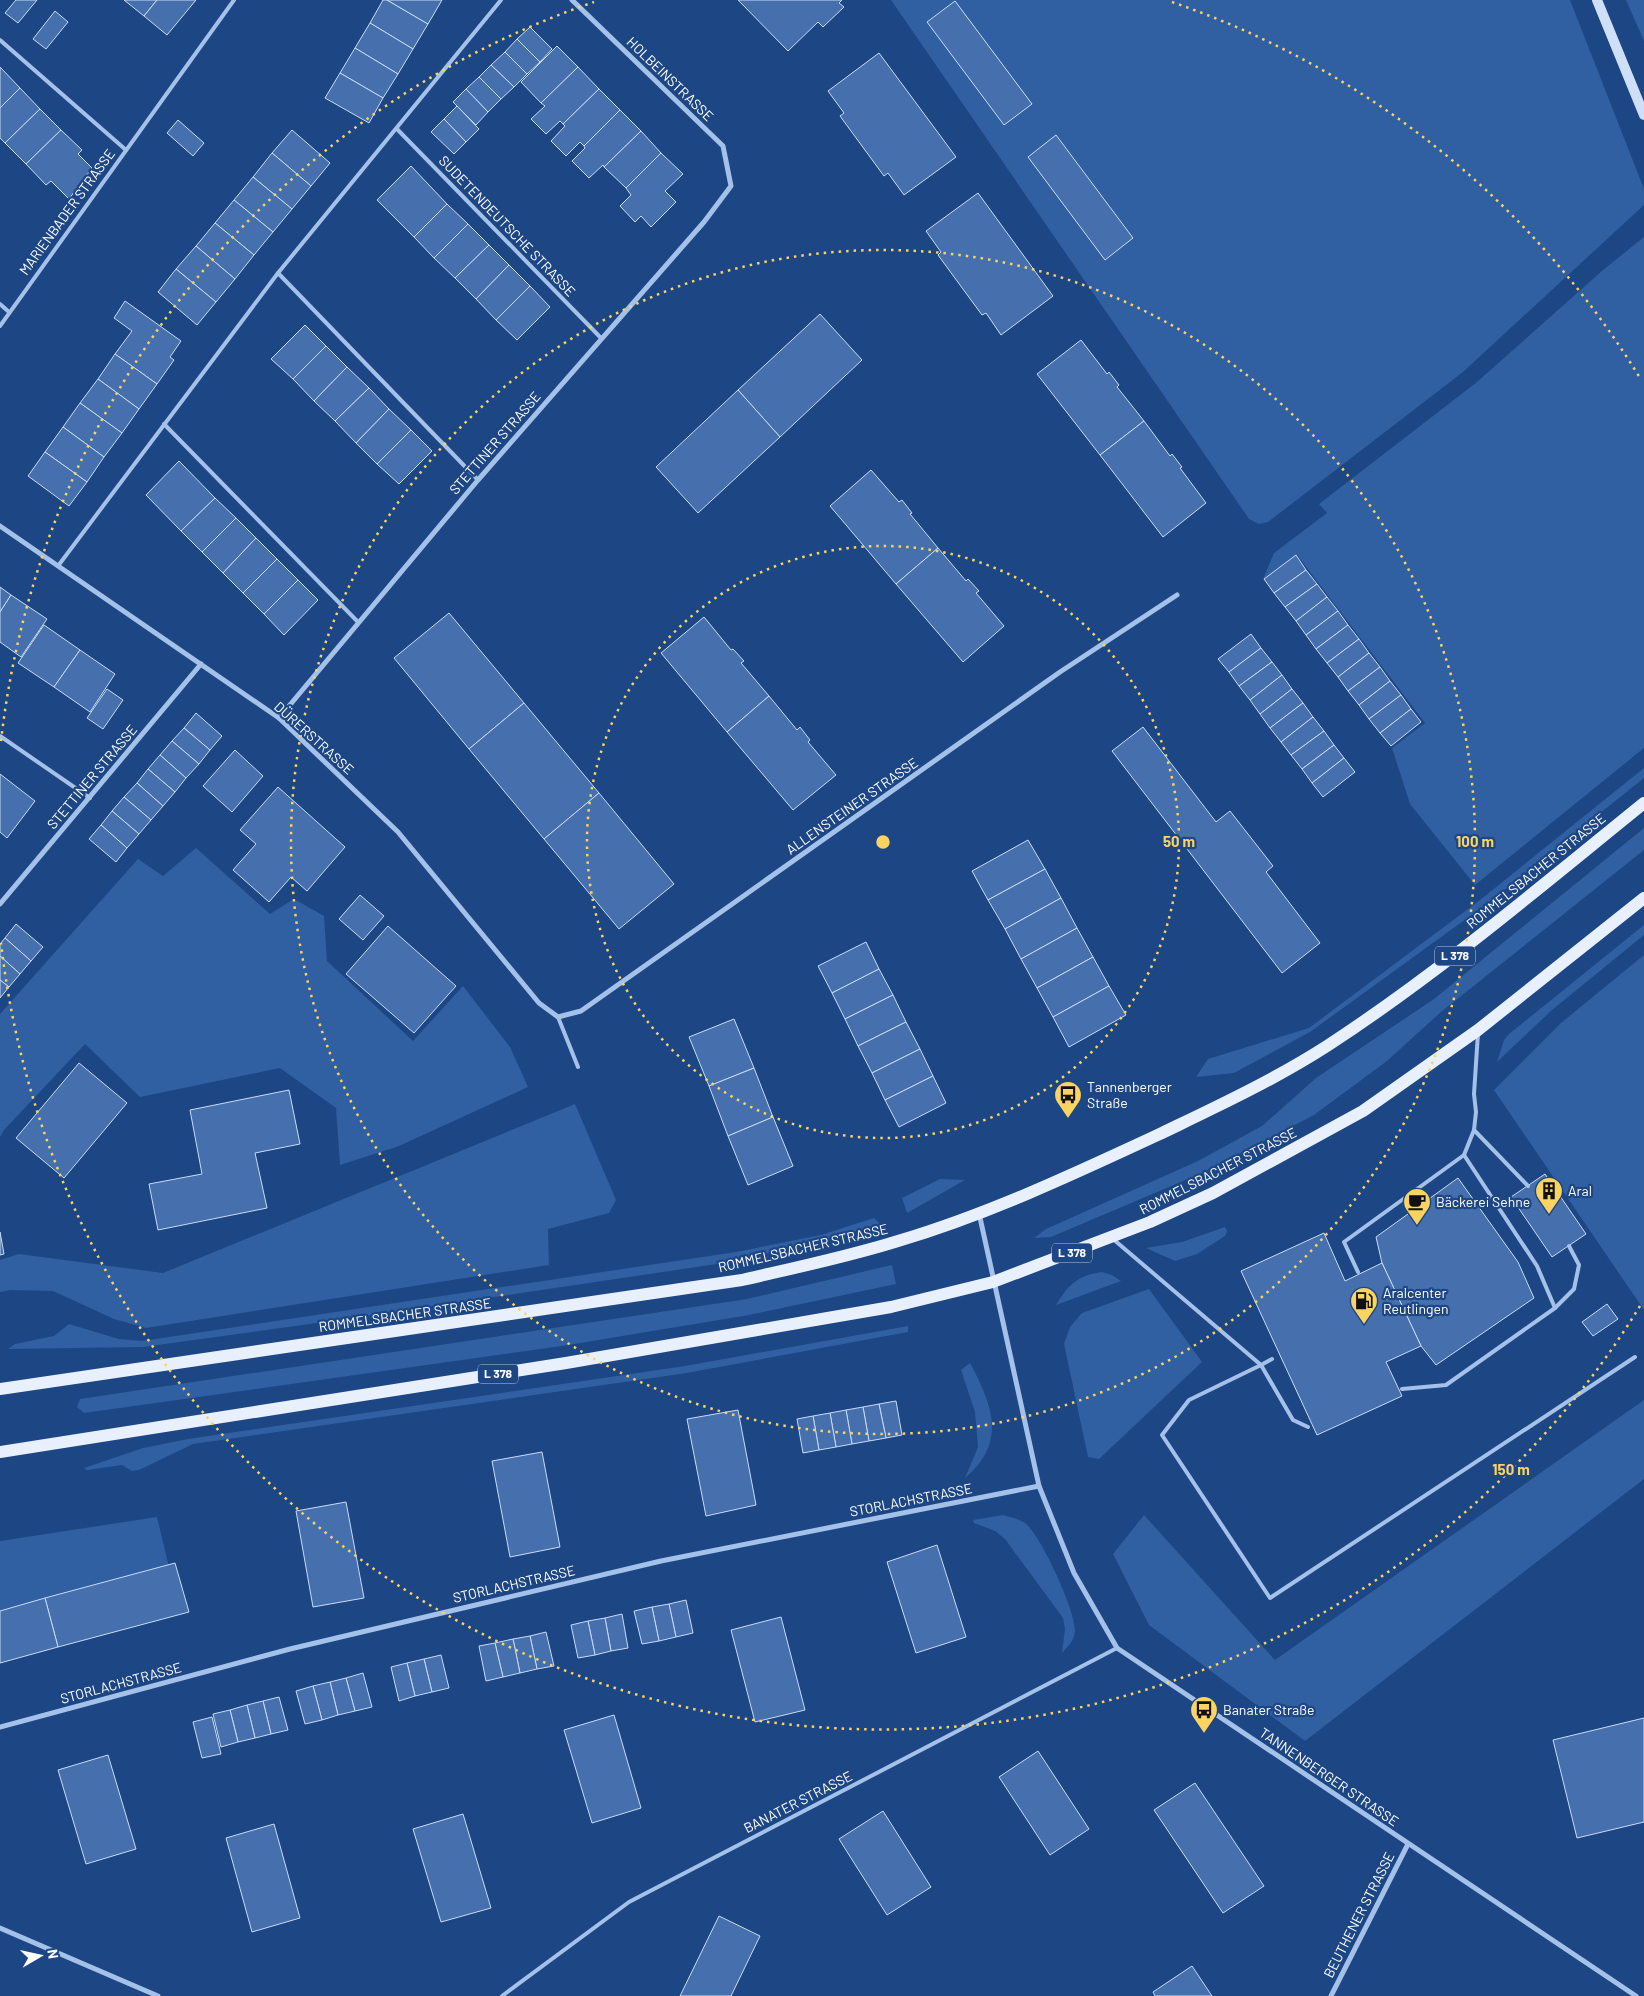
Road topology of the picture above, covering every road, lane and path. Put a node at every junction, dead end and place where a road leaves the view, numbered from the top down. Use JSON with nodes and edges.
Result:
{"nodes":[{"id":1,"x":234,"y":0,"type":"edge"},
{"id":2,"x":501,"y":0,"type":"edge"},
{"id":3,"x":572,"y":0,"type":"edge"},
{"id":4,"x":1597,"y":0,"type":"edge"},
{"id":5,"x":0,"y":40,"type":"edge"},
{"id":6,"x":1644,"y":115,"type":"edge"},
{"id":7,"x":397,"y":129,"type":"junction"},
{"id":8,"x":126,"y":150,"type":"junction"},
{"id":9,"x":730,"y":186,"type":"joint"},
{"id":10,"x":278,"y":273,"type":"junction"},
{"id":11,"x":0,"y":304,"type":"edge"},
{"id":12,"x":9,"y":312,"type":"junction"},
{"id":13,"x":0,"y":326,"type":"edge"},
{"id":14,"x":601,"y":338,"type":"junction"},
{"id":15,"x":164,"y":424,"type":"junction"},
{"id":16,"x":478,"y":480,"type":"junction"},
{"id":17,"x":0,"y":526,"type":"edge"},
{"id":18,"x":58,"y":566,"type":"junction"},
{"id":19,"x":1177,"y":595,"type":"dead end"},
{"id":20,"x":358,"y":622,"type":"junction"},
{"id":21,"x":201,"y":664,"type":"junction"},
{"id":22,"x":279,"y":718,"type":"junction"},
{"id":23,"x":0,"y":736,"type":"edge"},
{"id":24,"x":90,"y":798,"type":"junction"},
{"id":25,"x":1644,"y":803,"type":"edge"},
{"id":26,"x":1644,"y":898,"type":"edge"},
{"id":27,"x":1,"y":900,"type":"edge"},
{"id":28,"x":558,"y":1017,"type":"junction"},
{"id":29,"x":1478,"y":1030,"type":"junction"},
{"id":30,"x":578,"y":1067,"type":"dead end"},
{"id":31,"x":1474,"y":1130,"type":"junction"},
{"id":32,"x":1464,"y":1154,"type":"junction"},
{"id":33,"x":1528,"y":1186,"type":"dead end"},
{"id":34,"x":979,"y":1213,"type":"junction"},
{"id":35,"x":1112,"y":1238,"type":"junction"},
{"id":36,"x":1569,"y":1246,"type":"dead end"},
{"id":37,"x":1358,"y":1272,"type":"dead end"},
{"id":38,"x":994,"y":1282,"type":"junction"},
{"id":39,"x":1555,"y":1308,"type":"junction"},
{"id":40,"x":1634,"y":1357,"type":"dead end"},
{"id":41,"x":1272,"y":1359,"type":"dead end"},
{"id":42,"x":1260,"y":1365,"type":"junction"},
{"id":43,"x":0,"y":1389,"type":"edge"},
{"id":44,"x":1402,"y":1389,"type":"dead end"},
{"id":45,"x":1308,"y":1427,"type":"dead end"},
{"id":46,"x":0,"y":1452,"type":"edge"},
{"id":47,"x":1039,"y":1486,"type":"junction"},
{"id":48,"x":1117,"y":1648,"type":"junction"},
{"id":49,"x":0,"y":1727,"type":"edge"},
{"id":50,"x":1408,"y":1844,"type":"junction"},
{"id":51,"x":0,"y":1928,"type":"edge"},
{"id":52,"x":158,"y":1996,"type":"edge"},
{"id":53,"x":502,"y":1996,"type":"edge"},
{"id":54,"x":1331,"y":1996,"type":"edge"},
{"id":55,"x":1636,"y":1996,"type":"edge"}],
"edges":[{"from":1,"to":8,"type":"lane","name":"MARIENBADER STRASSE"},
{"from":2,"to":7,"type":"lane"},
{"from":3,"to":9,"type":"street","name":"HOLBEINSTRASSE"},
{"from":4,"to":6,"type":"street"},
{"from":5,"to":8,"type":"lane","name":"MARIENBADER STRASSE"},
{"from":7,"to":10,"type":"lane"},
{"from":7,"to":14,"type":"lane","name":"SUDETENDEUTSCHE STRASSE"},
{"from":8,"to":12,"type":"lane","name":"MARIENBADER STRASSE"},
{"from":9,"to":14,"type":"street","name":"STETTINER STRASSE"},
{"from":10,"to":15,"type":"lane"},
{"from":10,"to":16,"type":"lane"},
{"from":11,"to":12,"type":"lane"},
{"from":12,"to":13,"type":"lane","name":"MARIENBADER STRASSE"},
{"from":14,"to":16,"type":"street","name":"STETTINER STRASSE"},
{"from":15,"to":18,"type":"lane"},
{"from":15,"to":20,"type":"lane"},
{"from":16,"to":20,"type":"street","name":"STETTINER STRASSE"},
{"from":17,"to":18,"type":"street","name":"DÜRERSTRASSE"},
{"from":18,"to":21,"type":"street","name":"DÜRERSTRASSE"},
{"from":19,"to":28,"type":"street","name":"ALLENSTEINER STRASSE"},
{"from":20,"to":22,"type":"street","name":"STETTINER STRASSE"},
{"from":21,"to":22,"type":"street","name":"DÜRERSTRASSE"},
{"from":21,"to":24,"type":"street","name":"STETTINER STRASSE"},
{"from":22,"to":28,"type":"street","name":"DÜRERSTRASSE"},
{"from":23,"to":24,"type":"lane"},
{"from":24,"to":27,"type":"street","name":"STETTINER STRASSE"},
{"from":25,"to":34,"type":"main road","name":"ROMMELSBACHER STRASSE","number":"L 378"},
{"from":26,"to":29,"type":"main road","name":"ROMMELSBACHER STRASSE","number":"L 378"},
{"from":28,"to":30,"type":"lane"},
{"from":29,"to":31,"type":"lane"},
{"from":29,"to":35,"type":"main road","name":"ROMMELSBACHER STRASSE","number":"L 378"},
{"from":31,"to":32,"type":"lane"},
{"from":31,"to":33,"type":"lane"},
{"from":32,"to":37,"type":"lane"},
{"from":32,"to":39,"type":"lane"},
{"from":34,"to":38,"type":"street","name":"TANNENBERGER STRASSE"},
{"from":34,"to":43,"type":"main road","name":"ROMMELSBACHER STRASSE","number":"L 378"},
{"from":35,"to":38,"type":"main road","name":"ROMMELSBACHER STRASSE","number":"L 378"},
{"from":35,"to":42,"type":"lane"},
{"from":36,"to":39,"type":"lane"},
{"from":38,"to":46,"type":"main road","name":"ROMMELSBACHER STRASSE","number":"L 378"},
{"from":38,"to":47,"type":"street","name":"TANNENBERGER STRASSE"},
{"from":39,"to":44,"type":"lane"},
{"from":40,"to":42,"type":"lane"},
{"from":41,"to":42,"type":"lane"},
{"from":42,"to":45,"type":"lane"},
{"from":47,"to":48,"type":"street","name":"TANNENBERGER STRASSE"},
{"from":47,"to":49,"type":"street","name":"STORLACHSTRASSE"},
{"from":48,"to":50,"type":"street","name":"TANNENBERGER STRASSE"},
{"from":48,"to":53,"type":"lane","name":"BANATER STRASSE"},
{"from":50,"to":54,"type":"street","name":"BEUTHENER STRASSE"},
{"from":50,"to":55,"type":"street","name":"TANNENBERGER STRASSE"},
{"from":51,"to":52,"type":"street"}]}
